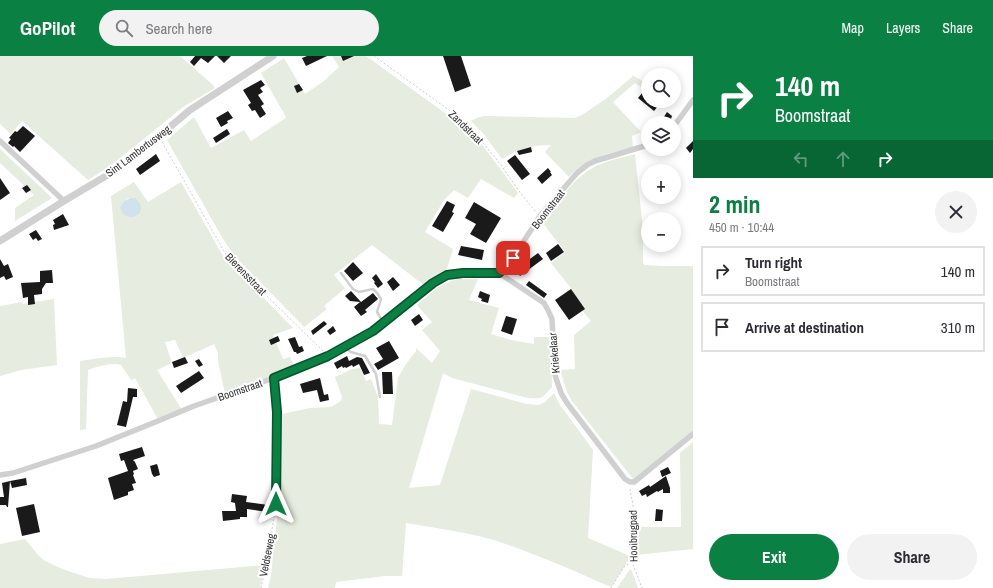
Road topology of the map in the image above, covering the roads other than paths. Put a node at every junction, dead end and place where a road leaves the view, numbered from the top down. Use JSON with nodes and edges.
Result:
{"nodes":[{"id":1,"x":273,"y":56,"type":"edge"},
{"id":2,"x":693,"y":100,"type":"edge"},
{"id":3,"x":681,"y":116,"type":"edge"},
{"id":4,"x":0,"y":141,"type":"edge"},
{"id":5,"x":641,"y":147,"type":"edge"},
{"id":6,"x":64,"y":201,"type":"junction"},
{"id":7,"x":0,"y":241,"type":"edge"},
{"id":8,"x":341,"y":273,"type":"dead end"},
{"id":9,"x":499,"y":273,"type":"junction"},
{"id":10,"x":384,"y":322,"type":"junction"},
{"id":11,"x":344,"y":347,"type":"junction"},
{"id":12,"x":274,"y":378,"type":"junction"},
{"id":13,"x":380,"y":397,"type":"dead end"},
{"id":14,"x":693,"y":434,"type":"edge"},
{"id":15,"x":0,"y":475,"type":"edge"},
{"id":16,"x":276,"y":504,"type":"road end"}],
"edges":[{"from":1,"to":6,"type":"street","name":"Sint Lambertusweg"},
{"from":2,"to":3,"type":"street"},
{"from":4,"to":6,"type":"street"},
{"from":5,"to":9,"type":"street","name":"Boomstraat"},
{"from":6,"to":7,"type":"street","name":"Sint Lambertusweg"},
{"from":8,"to":10,"type":"lane"},
{"from":9,"to":10,"type":"street","name":"Boomstraat"},
{"from":9,"to":14,"type":"street","name":"Kriekelaar"},
{"from":10,"to":11,"type":"street","name":"Boomstraat"},
{"from":11,"to":12,"type":"street","name":"Boomstraat"},
{"from":11,"to":13,"type":"lane"},
{"from":12,"to":15,"type":"street","name":"Boomstraat"},
{"from":12,"to":16,"type":"street"}]}
